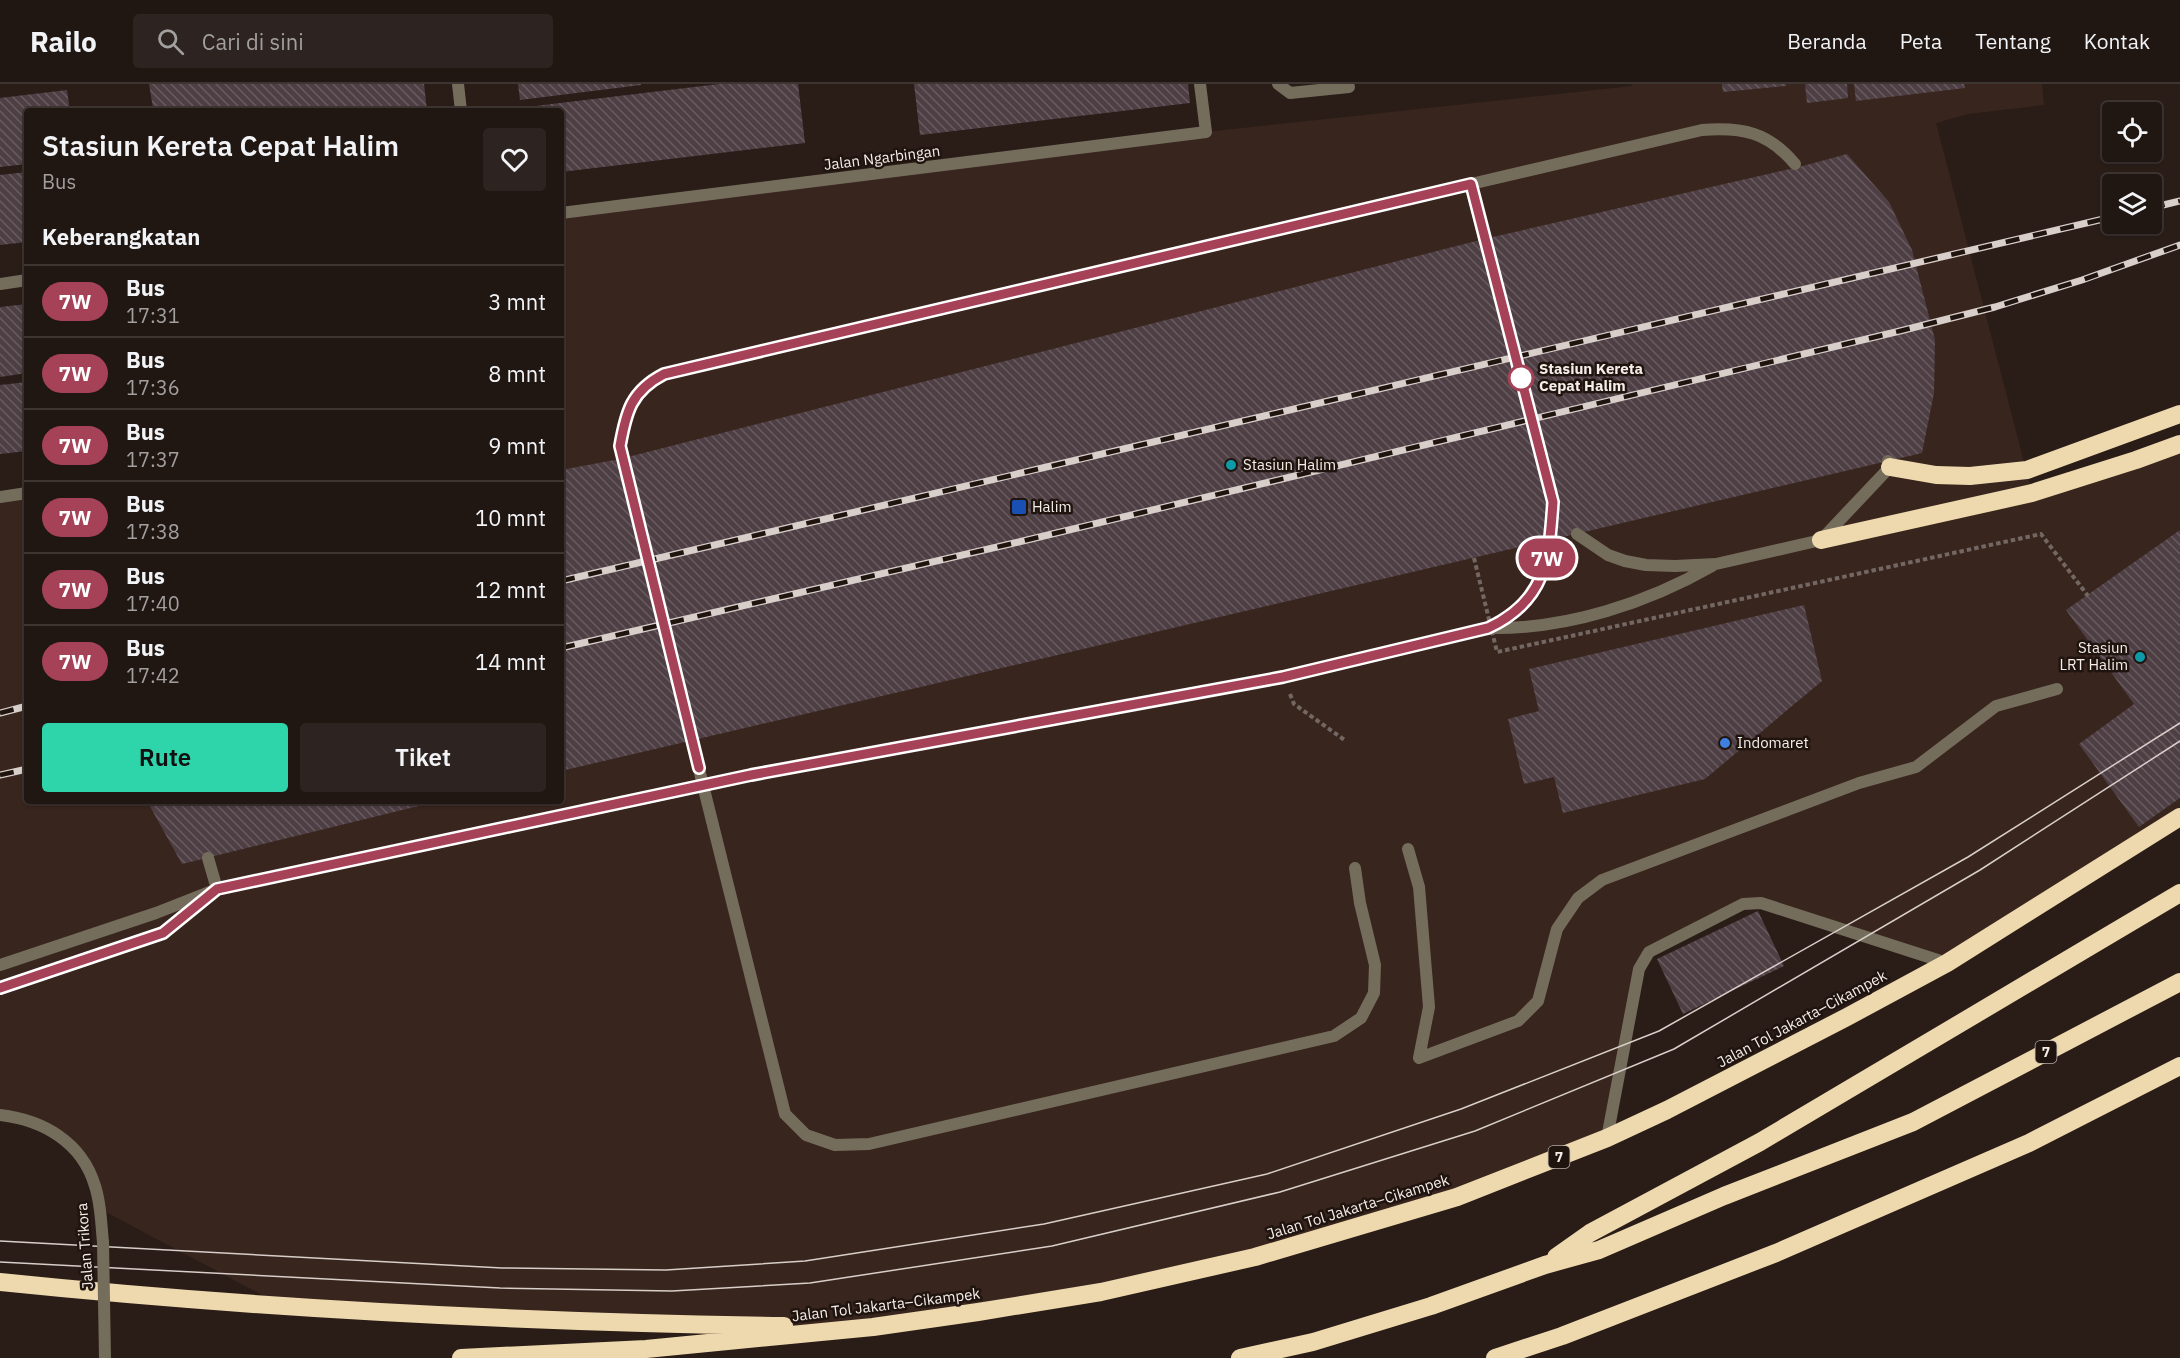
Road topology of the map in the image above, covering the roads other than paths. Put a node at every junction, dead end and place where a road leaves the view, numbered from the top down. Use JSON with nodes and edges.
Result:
{"nodes":[{"id":1,"x":458,"y":84,"type":"edge"},
{"id":2,"x":1200,"y":84,"type":"edge"},
{"id":3,"x":1278,"y":84,"type":"edge"},
{"id":4,"x":1349,"y":87,"type":"dead end"},
{"id":5,"x":461,"y":108,"type":"edge"},
{"id":6,"x":1795,"y":164,"type":"dead end"},
{"id":7,"x":1471,"y":184,"type":"junction"},
{"id":8,"x":564,"y":213,"type":"edge"},
{"id":9,"x":1484,"y":239,"type":"dead end"},
{"id":10,"x":24,"y":280,"type":"edge"},
{"id":11,"x":0,"y":284,"type":"edge"},
{"id":12,"x":2180,"y":414,"type":"edge"},
{"id":13,"x":2180,"y":444,"type":"edge"},
{"id":14,"x":620,"y":446,"type":"dead end"},
{"id":15,"x":1889,"y":464,"type":"joint"},
{"id":16,"x":24,"y":494,"type":"edge"},
{"id":17,"x":0,"y":497,"type":"edge"},
{"id":18,"x":1577,"y":534,"type":"dead end"},
{"id":19,"x":1551,"y":540,"type":"dead end"},
{"id":20,"x":1821,"y":540,"type":"junction"},
{"id":21,"x":1716,"y":564,"type":"junction"},
{"id":22,"x":1488,"y":628,"type":"junction"},
{"id":23,"x":2057,"y":689,"type":"dead end"},
{"id":24,"x":694,"y":749,"type":"dead end"},
{"id":25,"x":703,"y":786,"type":"junction"},
{"id":26,"x":2180,"y":817,"type":"edge"},
{"id":27,"x":1408,"y":849,"type":"dead end"},
{"id":28,"x":208,"y":858,"type":"dead end"},
{"id":29,"x":1355,"y":868,"type":"dead end"},
{"id":30,"x":217,"y":889,"type":"junction"},
{"id":31,"x":2180,"y":893,"type":"edge"},
{"id":32,"x":1947,"y":963,"type":"junction"},
{"id":33,"x":0,"y":965,"type":"edge"},
{"id":34,"x":2180,"y":981,"type":"edge"},
{"id":35,"x":0,"y":988,"type":"edge"},
{"id":36,"x":2180,"y":1066,"type":"edge"},
{"id":37,"x":0,"y":1115,"type":"edge"},
{"id":38,"x":1607,"y":1138,"type":"junction"},
{"id":39,"x":1545,"y":1265,"type":"junction"},
{"id":40,"x":0,"y":1282,"type":"edge"},
{"id":41,"x":873,"y":1327,"type":"junction"},
{"id":42,"x":105,"y":1358,"type":"edge"},
{"id":43,"x":461,"y":1358,"type":"edge"},
{"id":44,"x":1240,"y":1358,"type":"edge"},
{"id":45,"x":1495,"y":1358,"type":"edge"}],
"edges":[{"from":1,"to":5,"type":"street"},
{"from":2,"to":8,"type":"street","name":"Jalan Ngarbingan"},
{"from":3,"to":4,"type":"street"},
{"from":6,"to":7,"type":"street"},
{"from":7,"to":9,"type":"street"},
{"from":7,"to":14,"type":"street"},
{"from":10,"to":11,"type":"street"},
{"from":12,"to":15,"type":"highway"},
{"from":13,"to":20,"type":"highway"},
{"from":15,"to":20,"type":"street"},
{"from":16,"to":17,"type":"street"},
{"from":18,"to":21,"type":"street"},
{"from":19,"to":22,"type":"street"},
{"from":20,"to":21,"type":"street"},
{"from":21,"to":22,"type":"street"},
{"from":22,"to":25,"type":"street"},
{"from":23,"to":27,"type":"street"},
{"from":24,"to":25,"type":"street"},
{"from":25,"to":29,"type":"street"},
{"from":25,"to":30,"type":"street"},
{"from":26,"to":32,"type":"highway","name":"Jalan Tol Jakarta–Cikampek","number":"7"},
{"from":28,"to":30,"type":"street"},
{"from":30,"to":33,"type":"street"},
{"from":30,"to":35,"type":"street"},
{"from":31,"to":39,"type":"highway","number":"7"},
{"from":32,"to":38,"type":"highway","name":"Jalan Tol Jakarta–Cikampek","number":"7"},
{"from":32,"to":38,"type":"street"},
{"from":34,"to":39,"type":"highway","number":"7"},
{"from":36,"to":45,"type":"highway"},
{"from":37,"to":42,"type":"street","name":"Jalan Trikora","bridge":true},
{"from":38,"to":41,"type":"highway","name":"Jalan Tol Jakarta–Cikampek","number":"7"},
{"from":39,"to":44,"type":"highway","number":"7"},
{"from":40,"to":41,"type":"highway"},
{"from":41,"to":43,"type":"highway","name":"Jalan Tol Jakarta–Cikampek","number":"7"}]}
